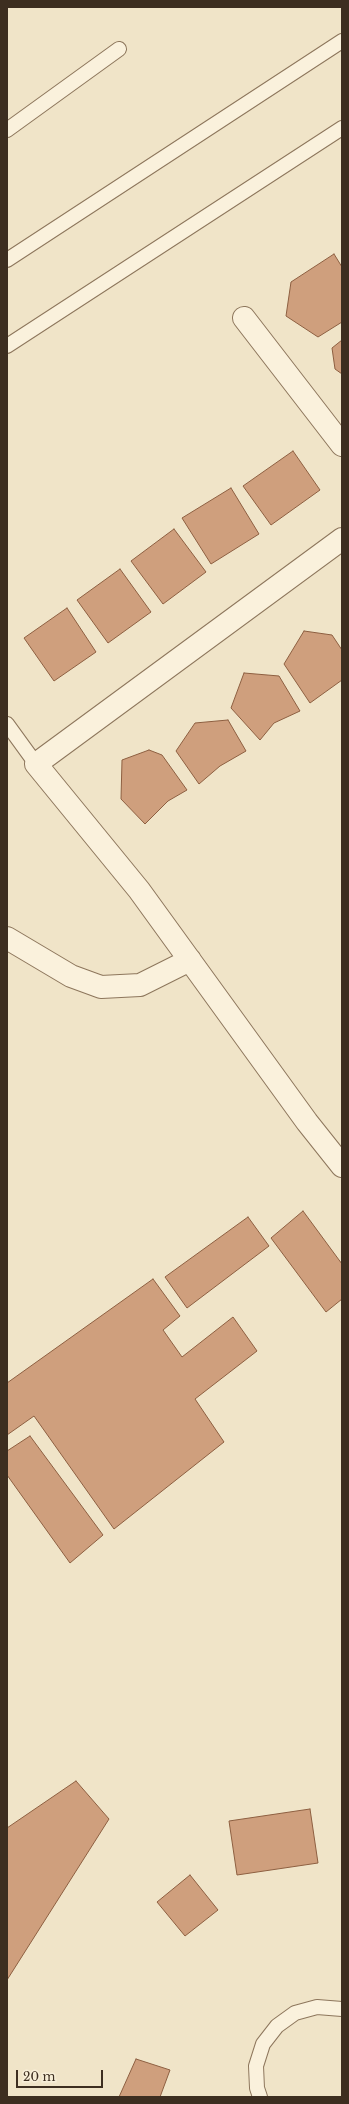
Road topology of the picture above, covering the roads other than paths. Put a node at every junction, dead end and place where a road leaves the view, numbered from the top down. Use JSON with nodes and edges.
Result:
{"nodes":[{"id":1,"x":342,"y":41,"type":"edge"},
{"id":2,"x":119,"y":49,"type":"dead end"},
{"id":3,"x":342,"y":128,"type":"edge"},
{"id":4,"x":7,"y":130,"type":"edge"},
{"id":5,"x":7,"y":260,"type":"edge"},
{"id":6,"x":244,"y":318,"type":"dead end"},
{"id":7,"x":7,"y":346,"type":"edge"},
{"id":8,"x":342,"y":445,"type":"edge"},
{"id":9,"x":342,"y":539,"type":"edge"},
{"id":10,"x":7,"y":724,"type":"edge"},
{"id":11,"x":36,"y":764,"type":"junction"},
{"id":12,"x":7,"y":938,"type":"edge"},
{"id":13,"x":190,"y":960,"type":"junction"},
{"id":14,"x":342,"y":1166,"type":"edge"},
{"id":15,"x":342,"y":2009,"type":"edge"},
{"id":16,"x":260,"y":2097,"type":"edge"}],
"edges":[{"from":1,"to":5,"type":"lane"},
{"from":2,"to":4,"type":"lane"},
{"from":3,"to":7,"type":"lane"},
{"from":6,"to":8,"type":"street"},
{"from":9,"to":11,"type":"street"},
{"from":10,"to":11,"type":"lane"},
{"from":11,"to":13,"type":"street"},
{"from":12,"to":13,"type":"street"},
{"from":13,"to":14,"type":"street"},
{"from":15,"to":16,"type":"lane"}]}
